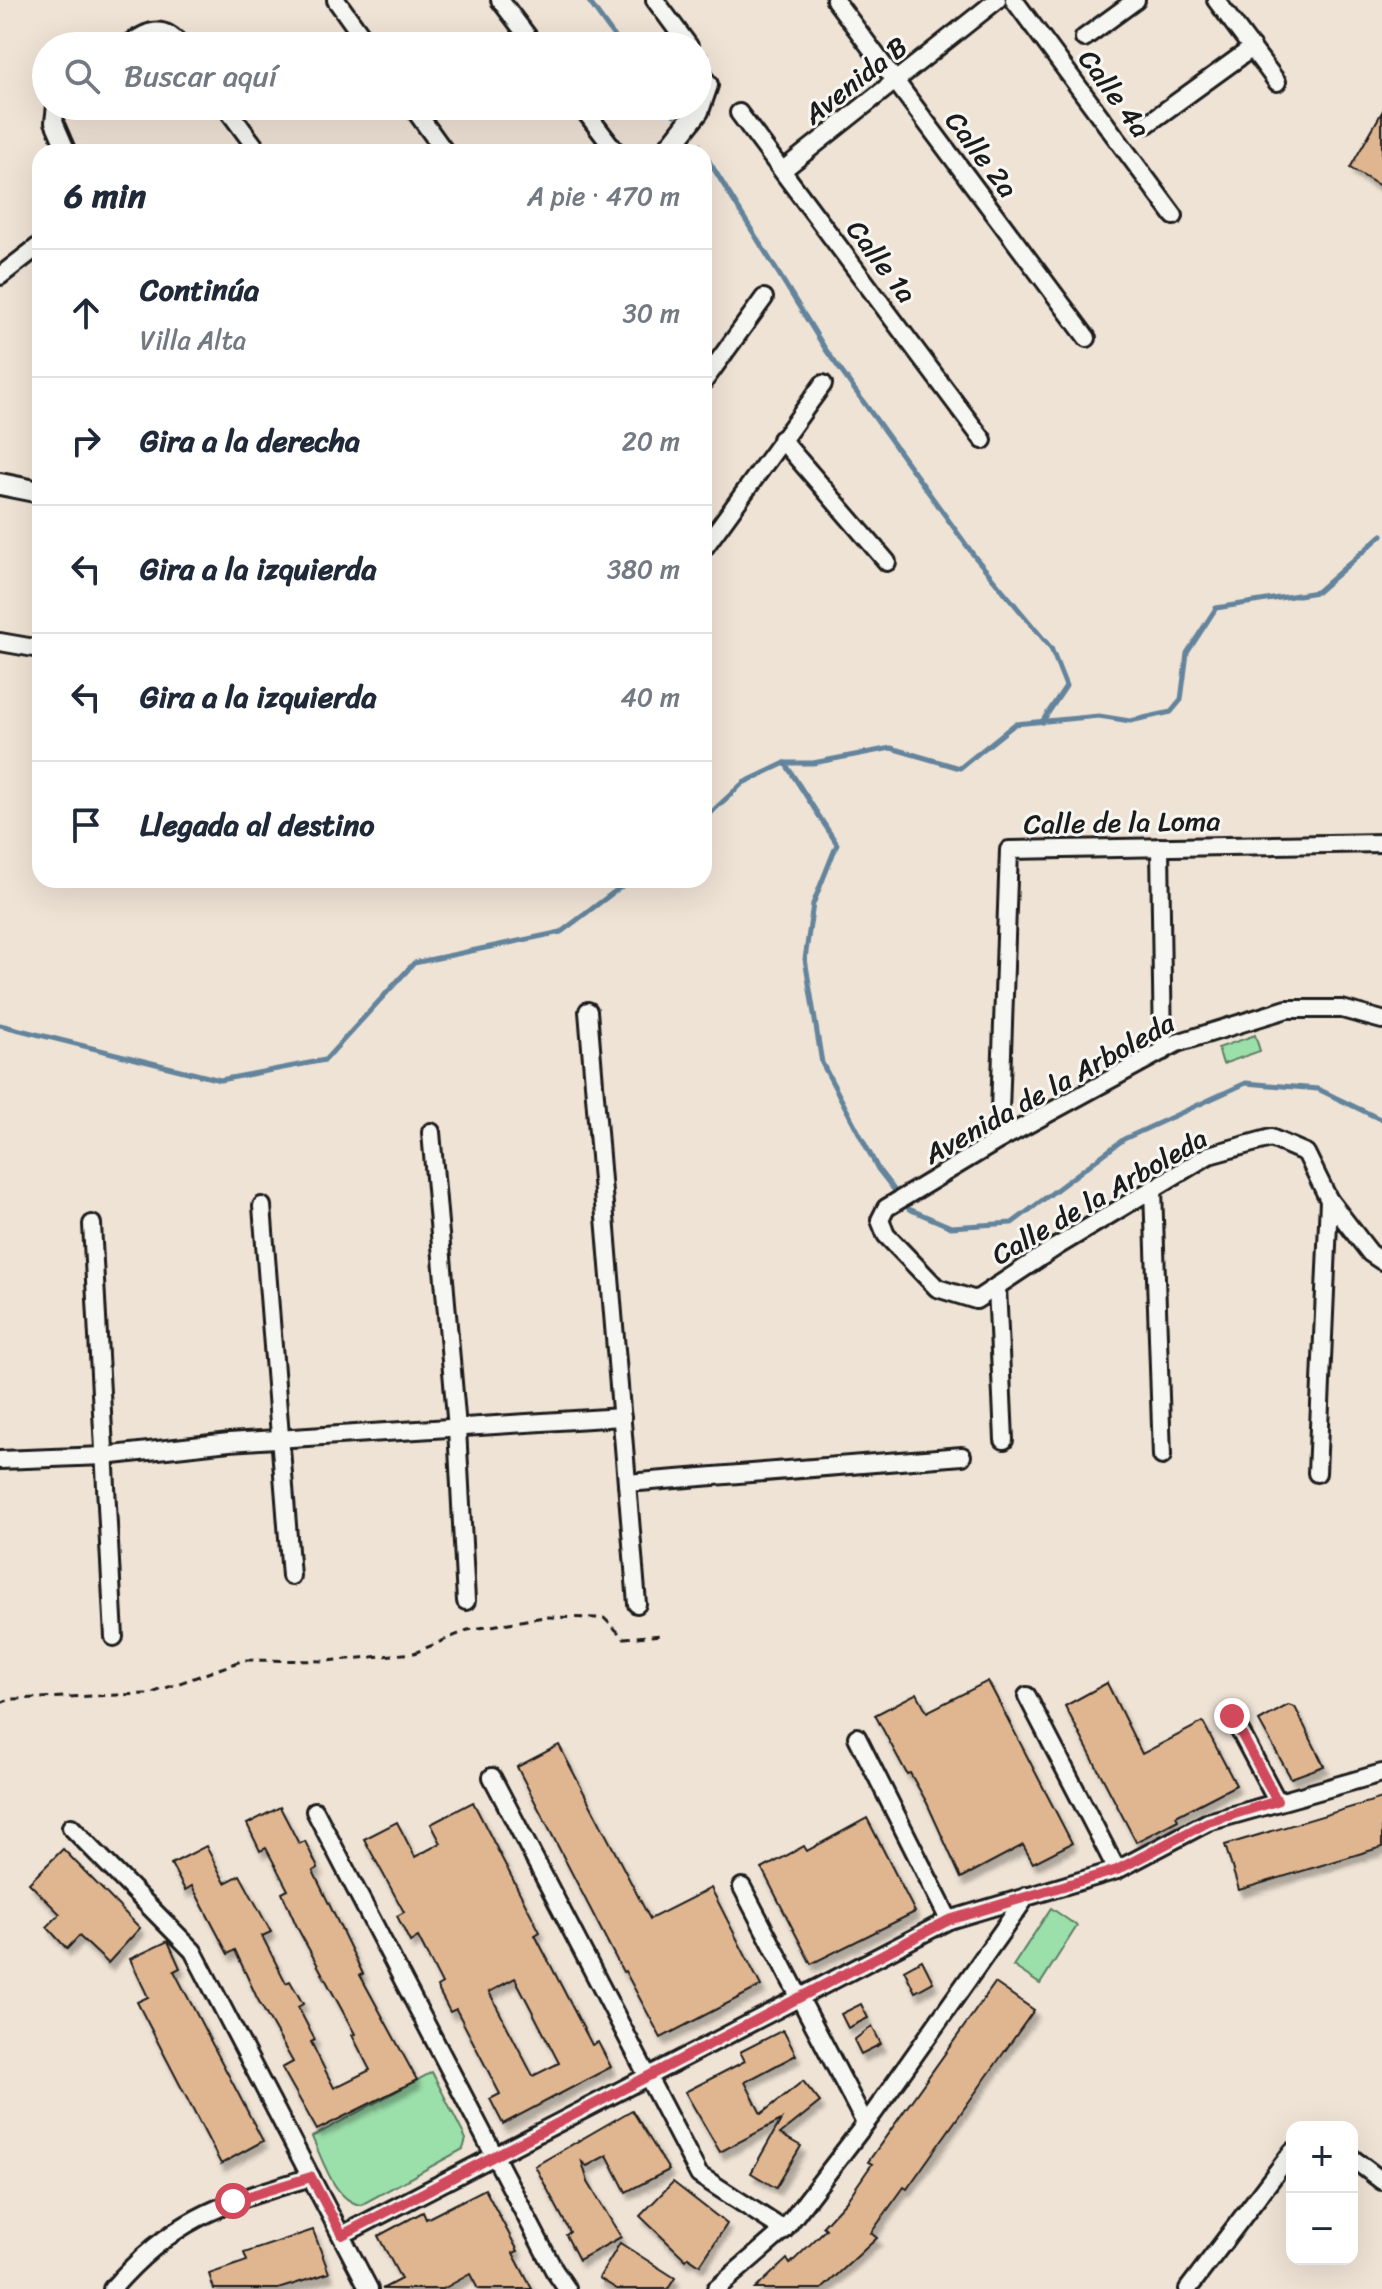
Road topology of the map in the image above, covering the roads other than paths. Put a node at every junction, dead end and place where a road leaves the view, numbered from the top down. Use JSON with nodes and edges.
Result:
{"nodes":[{"id":1,"x":336,"y":0,"type":"edge"},
{"id":2,"x":500,"y":0,"type":"edge"},
{"id":3,"x":655,"y":0,"type":"edge"},
{"id":4,"x":835,"y":0,"type":"edge"},
{"id":5,"x":997,"y":0,"type":"edge"},
{"id":6,"x":1014,"y":0,"type":"edge"},
{"id":7,"x":1136,"y":0,"type":"edge"},
{"id":8,"x":1216,"y":0,"type":"edge"},
{"id":9,"x":359,"y":32,"type":"edge"},
{"id":10,"x":524,"y":32,"type":"edge"},
{"id":11,"x":679,"y":32,"type":"edge"},
{"id":12,"x":1084,"y":38,"type":"dead end"},
{"id":13,"x":1252,"y":48,"type":"junction"},
{"id":14,"x":895,"y":81,"type":"junction"},
{"id":15,"x":1277,"y":82,"type":"dead end"},
{"id":16,"x":739,"y":113,"type":"dead end"},
{"id":17,"x":56,"y":120,"type":"edge"},
{"id":18,"x":235,"y":120,"type":"edge"},
{"id":19,"x":422,"y":120,"type":"edge"},
{"id":20,"x":592,"y":120,"type":"edge"},
{"id":21,"x":691,"y":120,"type":"edge"},
{"id":22,"x":1147,"y":124,"type":"dead end"},
{"id":23,"x":62,"y":144,"type":"edge"},
{"id":24,"x":253,"y":144,"type":"edge"},
{"id":25,"x":439,"y":144,"type":"edge"},
{"id":26,"x":610,"y":144,"type":"edge"},
{"id":27,"x":672,"y":144,"type":"edge"},
{"id":28,"x":783,"y":170,"type":"junction"},
{"id":29,"x":1174,"y":216,"type":"dead end"},
{"id":30,"x":32,"y":251,"type":"edge"},
{"id":31,"x":0,"y":276,"type":"edge"},
{"id":32,"x":764,"y":298,"type":"dead end"},
{"id":33,"x":1087,"y":338,"type":"dead end"},
{"id":34,"x":712,"y":370,"type":"edge"},
{"id":35,"x":823,"y":384,"type":"dead end"},
{"id":36,"x":781,"y":439,"type":"junction"},
{"id":37,"x":983,"y":440,"type":"dead end"},
{"id":38,"x":0,"y":484,"type":"edge"},
{"id":39,"x":32,"y":490,"type":"edge"},
{"id":40,"x":712,"y":525,"type":"edge"},
{"id":41,"x":887,"y":562,"type":"dead end"},
{"id":42,"x":0,"y":642,"type":"edge"},
{"id":43,"x":32,"y":648,"type":"edge"},
{"id":44,"x":1382,"y":843,"type":"edge"},
{"id":45,"x":1160,"y":847,"type":"junction"},
{"id":46,"x":588,"y":1011,"type":"dead end"},
{"id":47,"x":1382,"y":1020,"type":"edge"},
{"id":48,"x":1163,"y":1051,"type":"junction"},
{"id":49,"x":431,"y":1132,"type":"dead end"},
{"id":50,"x":999,"y":1140,"type":"junction"},
{"id":51,"x":1153,"y":1189,"type":"junction"},
{"id":52,"x":1329,"y":1200,"type":"junction"},
{"id":53,"x":262,"y":1206,"type":"dead end"},
{"id":54,"x":886,"y":1208,"type":"joint"},
{"id":55,"x":92,"y":1224,"type":"dead end"},
{"id":56,"x":1382,"y":1261,"type":"edge"},
{"id":57,"x":997,"y":1286,"type":"junction"},
{"id":58,"x":622,"y":1417,"type":"junction"},
{"id":59,"x":457,"y":1428,"type":"junction"},
{"id":60,"x":280,"y":1439,"type":"junction"},
{"id":61,"x":1004,"y":1440,"type":"dead end"},
{"id":62,"x":104,"y":1456,"type":"junction"},
{"id":63,"x":962,"y":1456,"type":"dead end"},
{"id":64,"x":1162,"y":1456,"type":"dead end"},
{"id":65,"x":0,"y":1460,"type":"edge"},
{"id":66,"x":1317,"y":1473,"type":"dead end"},
{"id":67,"x":627,"y":1483,"type":"junction"},
{"id":68,"x":291,"y":1576,"type":"dead end"},
{"id":69,"x":466,"y":1601,"type":"dead end"},
{"id":70,"x":637,"y":1604,"type":"dead end"},
{"id":71,"x":114,"y":1637,"type":"dead end"},
{"id":72,"x":1027,"y":1696,"type":"dead end"},
{"id":73,"x":1232,"y":1716,"type":"dead end"},
{"id":74,"x":857,"y":1737,"type":"dead end"},
{"id":75,"x":1382,"y":1773,"type":"edge"},
{"id":76,"x":492,"y":1777,"type":"dead end"},
{"id":77,"x":1277,"y":1801,"type":"junction"},
{"id":78,"x":315,"y":1811,"type":"dead end"},
{"id":79,"x":71,"y":1827,"type":"dead end"},
{"id":80,"x":1117,"y":1870,"type":"junction"},
{"id":81,"x":742,"y":1887,"type":"dead end"},
{"id":82,"x":1027,"y":1896,"type":"junction"},
{"id":83,"x":949,"y":1920,"type":"junction"},
{"id":84,"x":799,"y":1998,"type":"junction"},
{"id":85,"x":647,"y":2078,"type":"junction"},
{"id":86,"x":865,"y":2123,"type":"junction"},
{"id":87,"x":494,"y":2155,"type":"junction"},
{"id":88,"x":1286,"y":2160,"type":"edge"},
{"id":89,"x":1358,"y":2163,"type":"edge"},
{"id":90,"x":311,"y":2177,"type":"junction"},
{"id":91,"x":1382,"y":2181,"type":"edge"},
{"id":92,"x":784,"y":2230,"type":"junction"},
{"id":93,"x":342,"y":2235,"type":"junction"},
{"id":94,"x":112,"y":2289,"type":"edge"},
{"id":95,"x":369,"y":2289,"type":"edge"},
{"id":96,"x":567,"y":2289,"type":"edge"},
{"id":97,"x":716,"y":2289,"type":"edge"},
{"id":98,"x":1188,"y":2289,"type":"edge"}],
"edges":[{"from":1,"to":9,"type":"street"},
{"from":2,"to":10,"type":"street"},
{"from":3,"to":11,"type":"street"},
{"from":4,"to":14,"type":"street","name":"Calle 2a"},
{"from":5,"to":14,"type":"street","name":"Avenida B"},
{"from":6,"to":29,"type":"street","name":"Calle 4a"},
{"from":7,"to":12,"type":"street"},
{"from":8,"to":13,"type":"street"},
{"from":13,"to":15,"type":"street"},
{"from":13,"to":22,"type":"street"},
{"from":14,"to":28,"type":"street","name":"Avenida B"},
{"from":14,"to":33,"type":"street","name":"Calle 2a"},
{"from":16,"to":28,"type":"street","name":"Calle 1a"},
{"from":17,"to":23,"type":"street"},
{"from":18,"to":24,"type":"street"},
{"from":19,"to":25,"type":"street"},
{"from":20,"to":26,"type":"street"},
{"from":21,"to":27,"type":"street"},
{"from":28,"to":37,"type":"street","name":"Calle 1a"},
{"from":30,"to":31,"type":"street"},
{"from":32,"to":34,"type":"street"},
{"from":35,"to":36,"type":"street"},
{"from":36,"to":40,"type":"street"},
{"from":36,"to":41,"type":"street"},
{"from":38,"to":39,"type":"street"},
{"from":42,"to":43,"type":"street"},
{"from":44,"to":45,"type":"street","name":"Calle de la Loma"},
{"from":45,"to":48,"type":"street"},
{"from":45,"to":50,"type":"street","name":"Calle de la Loma"},
{"from":46,"to":58,"type":"street"},
{"from":47,"to":48,"type":"street","name":"Avenida de la Arboleda"},
{"from":48,"to":50,"type":"street","name":"Avenida de la Arboleda"},
{"from":49,"to":59,"type":"street"},
{"from":50,"to":54,"type":"street","name":"Avenida de la Arboleda"},
{"from":51,"to":52,"type":"street","name":"Calle de la Arboleda"},
{"from":51,"to":57,"type":"street","name":"Calle de la Arboleda"},
{"from":51,"to":64,"type":"street"},
{"from":52,"to":56,"type":"street","name":"Calle de la Arboleda"},
{"from":52,"to":66,"type":"street"},
{"from":53,"to":60,"type":"street"},
{"from":54,"to":57,"type":"street","name":"Calle de la Arboleda"},
{"from":55,"to":62,"type":"street"},
{"from":57,"to":61,"type":"street"},
{"from":58,"to":59,"type":"street"},
{"from":58,"to":67,"type":"street"},
{"from":59,"to":60,"type":"street"},
{"from":59,"to":69,"type":"street"},
{"from":60,"to":62,"type":"street"},
{"from":60,"to":68,"type":"street"},
{"from":62,"to":65,"type":"street"},
{"from":62,"to":71,"type":"street"},
{"from":63,"to":67,"type":"street"},
{"from":67,"to":70,"type":"street"},
{"from":72,"to":80,"type":"street"},
{"from":73,"to":77,"type":"street"},
{"from":74,"to":83,"type":"street"},
{"from":75,"to":77,"type":"street"},
{"from":76,"to":85,"type":"street"},
{"from":77,"to":80,"type":"street"},
{"from":78,"to":87,"type":"street"},
{"from":79,"to":90,"type":"street"},
{"from":80,"to":82,"type":"street"},
{"from":81,"to":84,"type":"street"},
{"from":82,"to":83,"type":"street"},
{"from":82,"to":86,"type":"street"},
{"from":83,"to":84,"type":"street"},
{"from":84,"to":85,"type":"street"},
{"from":84,"to":86,"type":"street"},
{"from":85,"to":87,"type":"street"},
{"from":85,"to":92,"type":"street"},
{"from":86,"to":92,"type":"street"},
{"from":87,"to":93,"type":"street"},
{"from":87,"to":96,"type":"street"},
{"from":88,"to":98,"type":"street"},
{"from":89,"to":91,"type":"street"},
{"from":90,"to":93,"type":"street"},
{"from":90,"to":94,"type":"street"},
{"from":92,"to":97,"type":"street"},
{"from":93,"to":95,"type":"street"}]}
